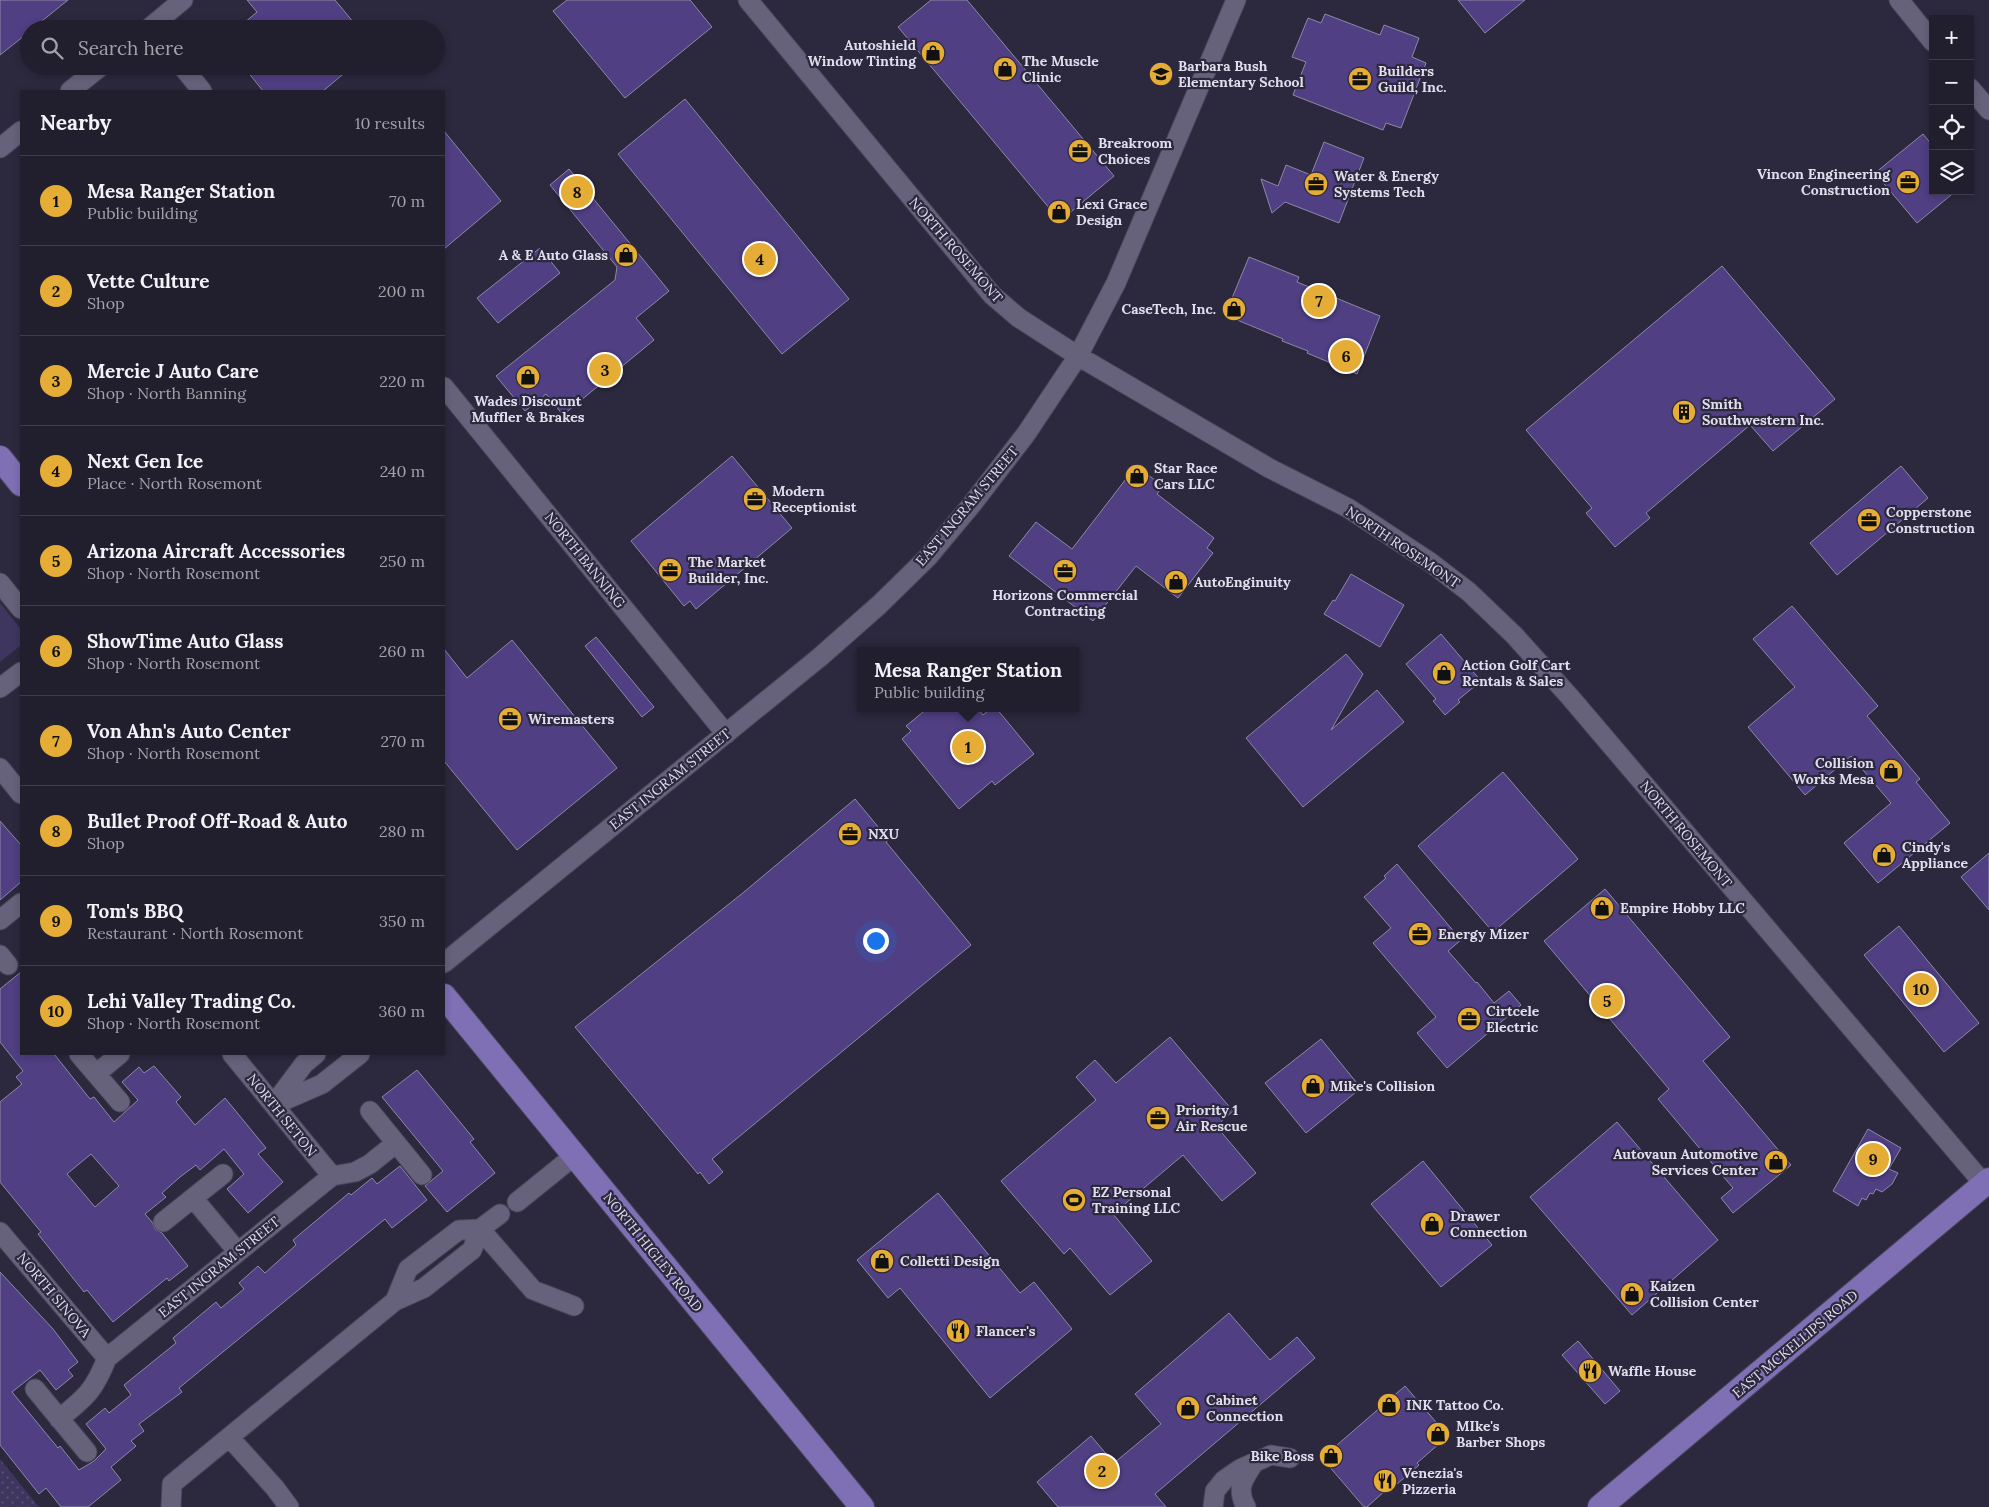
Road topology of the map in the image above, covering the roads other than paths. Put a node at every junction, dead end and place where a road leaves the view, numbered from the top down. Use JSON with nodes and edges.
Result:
{"nodes":[{"id":1,"x":183,"y":0,"type":"edge"},
{"id":2,"x":748,"y":0,"type":"edge"},
{"id":3,"x":1236,"y":0,"type":"edge"},
{"id":4,"x":1899,"y":0,"type":"edge"},
{"id":5,"x":159,"y":20,"type":"edge"},
{"id":6,"x":1929,"y":37,"type":"edge"},
{"id":7,"x":90,"y":75,"type":"edge"},
{"id":8,"x":189,"y":75,"type":"edge"},
{"id":9,"x":71,"y":90,"type":"edge"},
{"id":10,"x":201,"y":90,"type":"edge"},
{"id":11,"x":1974,"y":93,"type":"edge"},
{"id":12,"x":1989,"y":110,"type":"edge"},
{"id":13,"x":20,"y":132,"type":"edge"},
{"id":14,"x":0,"y":148,"type":"edge"},
{"id":15,"x":1078,"y":356,"type":"junction"},
{"id":16,"x":445,"y":388,"type":"edge"},
{"id":17,"x":0,"y":458,"type":"edge"},
{"id":18,"x":20,"y":483,"type":"edge"},
{"id":19,"x":0,"y":583,"type":"edge"},
{"id":20,"x":20,"y":608,"type":"edge"},
{"id":21,"x":20,"y":673,"type":"edge"},
{"id":22,"x":0,"y":688,"type":"edge"},
{"id":23,"x":726,"y":734,"type":"junction"},
{"id":24,"x":0,"y":768,"type":"edge"},
{"id":25,"x":20,"y":793,"type":"edge"},
{"id":26,"x":20,"y":904,"type":"edge"},
{"id":27,"x":0,"y":920,"type":"edge"},
{"id":28,"x":445,"y":962,"type":"edge"},
{"id":29,"x":445,"y":997,"type":"edge"},
{"id":30,"x":80,"y":1055,"type":"edge"},
{"id":31,"x":119,"y":1055,"type":"edge"},
{"id":32,"x":233,"y":1055,"type":"edge"},
{"id":33,"x":315,"y":1055,"type":"edge"},
{"id":34,"x":356,"y":1055,"type":"edge"},
{"id":35,"x":338,"y":1060,"type":"edge"},
{"id":36,"x":96,"y":1074,"type":"junction"},
{"id":37,"x":120,"y":1102,"type":"dead end"},
{"id":38,"x":274,"y":1105,"type":"junction"},
{"id":39,"x":370,"y":1111,"type":"dead end"},
{"id":40,"x":396,"y":1143,"type":"junction"},
{"id":41,"x":574,"y":1156,"type":"junction"},
{"id":42,"x":223,"y":1174,"type":"dead end"},
{"id":43,"x":422,"y":1175,"type":"dead end"},
{"id":44,"x":332,"y":1176,"type":"junction"},
{"id":45,"x":1987,"y":1182,"type":"edge"},
{"id":46,"x":193,"y":1198,"type":"junction"},
{"id":47,"x":517,"y":1202,"type":"dead end"},
{"id":48,"x":500,"y":1214,"type":"dead end"},
{"id":49,"x":163,"y":1222,"type":"dead end"},
{"id":50,"x":480,"y":1229,"type":"junction"},
{"id":51,"x":2,"y":1237,"type":"edge"},
{"id":52,"x":238,"y":1252,"type":"junction"},
{"id":53,"x":424,"y":1256,"type":"junction"},
{"id":54,"x":441,"y":1275,"type":"junction"},
{"id":55,"x":395,"y":1301,"type":"junction"},
{"id":56,"x":574,"y":1306,"type":"dead end"},
{"id":57,"x":107,"y":1358,"type":"junction"},
{"id":58,"x":35,"y":1389,"type":"dead end"},
{"id":59,"x":59,"y":1418,"type":"junction"},
{"id":60,"x":229,"y":1437,"type":"junction"},
{"id":61,"x":87,"y":1452,"type":"dead end"},
{"id":62,"x":1290,"y":1458,"type":"dead end"},
{"id":63,"x":1254,"y":1463,"type":"junction"},
{"id":64,"x":171,"y":1507,"type":"edge"},
{"id":65,"x":289,"y":1507,"type":"edge"},
{"id":66,"x":862,"y":1507,"type":"edge"},
{"id":67,"x":1213,"y":1507,"type":"edge"},
{"id":68,"x":1246,"y":1507,"type":"edge"},
{"id":69,"x":1600,"y":1507,"type":"edge"}],
"edges":[{"from":1,"to":5,"type":"street"},
{"from":2,"to":15,"type":"street","name":"NORTH ROSEMONT"},
{"from":3,"to":15,"type":"street","name":"EAST INGRAM STREET"},
{"from":4,"to":6,"type":"street"},
{"from":7,"to":9,"type":"street"},
{"from":8,"to":10,"type":"street"},
{"from":11,"to":12,"type":"street"},
{"from":13,"to":14,"type":"street"},
{"from":15,"to":23,"type":"street","name":"EAST INGRAM STREET"},
{"from":15,"to":45,"type":"street","name":"NORTH ROSEMONT"},
{"from":16,"to":23,"type":"street","name":"NORTH BANNING"},
{"from":17,"to":18,"type":"main road"},
{"from":19,"to":20,"type":"street"},
{"from":21,"to":22,"type":"street"},
{"from":23,"to":28,"type":"street","name":"EAST INGRAM STREET"},
{"from":24,"to":25,"type":"street"},
{"from":26,"to":27,"type":"street"},
{"from":29,"to":41,"type":"main road","name":"NORTH HIGLEY ROAD"},
{"from":30,"to":36,"type":"street"},
{"from":31,"to":36,"type":"street"},
{"from":32,"to":38,"type":"street","name":"NORTH SETON"},
{"from":33,"to":38,"type":"street"},
{"from":34,"to":35,"type":"street"},
{"from":35,"to":38,"type":"street"},
{"from":36,"to":37,"type":"street"},
{"from":38,"to":44,"type":"street","name":"NORTH SETON"},
{"from":39,"to":40,"type":"street"},
{"from":40,"to":43,"type":"street"},
{"from":40,"to":44,"type":"street"},
{"from":41,"to":47,"type":"street"},
{"from":41,"to":66,"type":"main road","name":"NORTH HIGLEY ROAD"},
{"from":42,"to":46,"type":"street"},
{"from":44,"to":52,"type":"street","name":"EAST INGRAM STREET"},
{"from":45,"to":69,"type":"main road","name":"EAST MCKELLIPS ROAD"},
{"from":46,"to":49,"type":"street"},
{"from":46,"to":52,"type":"street"},
{"from":48,"to":50,"type":"street"},
{"from":50,"to":53,"type":"street"},
{"from":50,"to":54,"type":"street"},
{"from":50,"to":56,"type":"street"},
{"from":51,"to":57,"type":"street","name":"NORTH SINOVA"},
{"from":52,"to":57,"type":"street","name":"EAST INGRAM STREET"},
{"from":53,"to":54,"type":"street"},
{"from":53,"to":55,"type":"street"},
{"from":54,"to":55,"type":"street"},
{"from":55,"to":60,"type":"street"},
{"from":57,"to":59,"type":"street"},
{"from":58,"to":59,"type":"street"},
{"from":59,"to":61,"type":"street"},
{"from":60,"to":64,"type":"street"},
{"from":60,"to":65,"type":"street"},
{"from":62,"to":63,"type":"street"},
{"from":63,"to":67,"type":"street"},
{"from":63,"to":68,"type":"street"}]}
